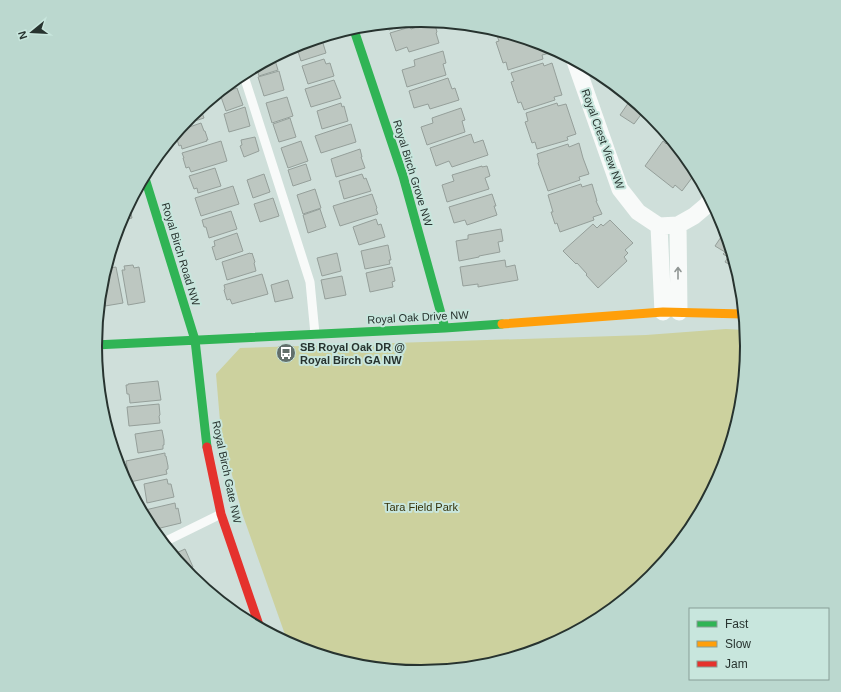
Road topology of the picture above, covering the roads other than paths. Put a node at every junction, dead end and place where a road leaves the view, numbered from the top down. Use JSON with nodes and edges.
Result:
{"nodes":[{"id":1,"x":355,"y":34,"type":"edge"},
{"id":2,"x":578,"y":69,"type":"edge"},
{"id":3,"x":245,"y":80,"type":"edge"},
{"id":4,"x":146,"y":182,"type":"edge"},
{"id":5,"x":707,"y":205,"type":"edge"},
{"id":6,"x":678,"y":225,"type":"junction"},
{"id":7,"x":659,"y":226,"type":"junction"},
{"id":8,"x":671,"y":312,"type":"junction"},
{"id":9,"x":738,"y":314,"type":"edge"},
{"id":10,"x":445,"y":328,"type":"junction"},
{"id":11,"x":314,"y":334,"type":"junction"},
{"id":12,"x":195,"y":340,"type":"junction"},
{"id":13,"x":102,"y":345,"type":"edge"},
{"id":14,"x":222,"y":514,"type":"junction"},
{"id":15,"x":167,"y":540,"type":"edge"},
{"id":16,"x":257,"y":620,"type":"edge"}],
"edges":[{"from":1,"to":10,"type":"street","name":"Royal Birch Grove NW"},
{"from":2,"to":7,"type":"street","name":"Royal Crest View NW"},
{"from":3,"to":11,"type":"lane"},
{"from":4,"to":12,"type":"street","name":"Royal Birch Road NW"},
{"from":5,"to":6,"type":"street"},
{"from":6,"to":7,"type":"street"},
{"from":8,"to":6,"type":"street","one_way":true},
{"from":7,"to":8,"type":"street"},
{"from":8,"to":9,"type":"street","name":"Royal Oak Drive NW"},
{"from":8,"to":10,"type":"street","name":"Royal Oak Drive NW"},
{"from":10,"to":11,"type":"street","name":"Royal Oak Drive NW"},
{"from":11,"to":12,"type":"street","name":"Royal Oak Drive NW"},
{"from":12,"to":13,"type":"street","name":"Royal Oak Drive NW"},
{"from":12,"to":14,"type":"street","name":"Royal Birch Gate NW"},
{"from":14,"to":15,"type":"lane"},
{"from":14,"to":16,"type":"street","name":"Royal Birch Gate NW"}]}
